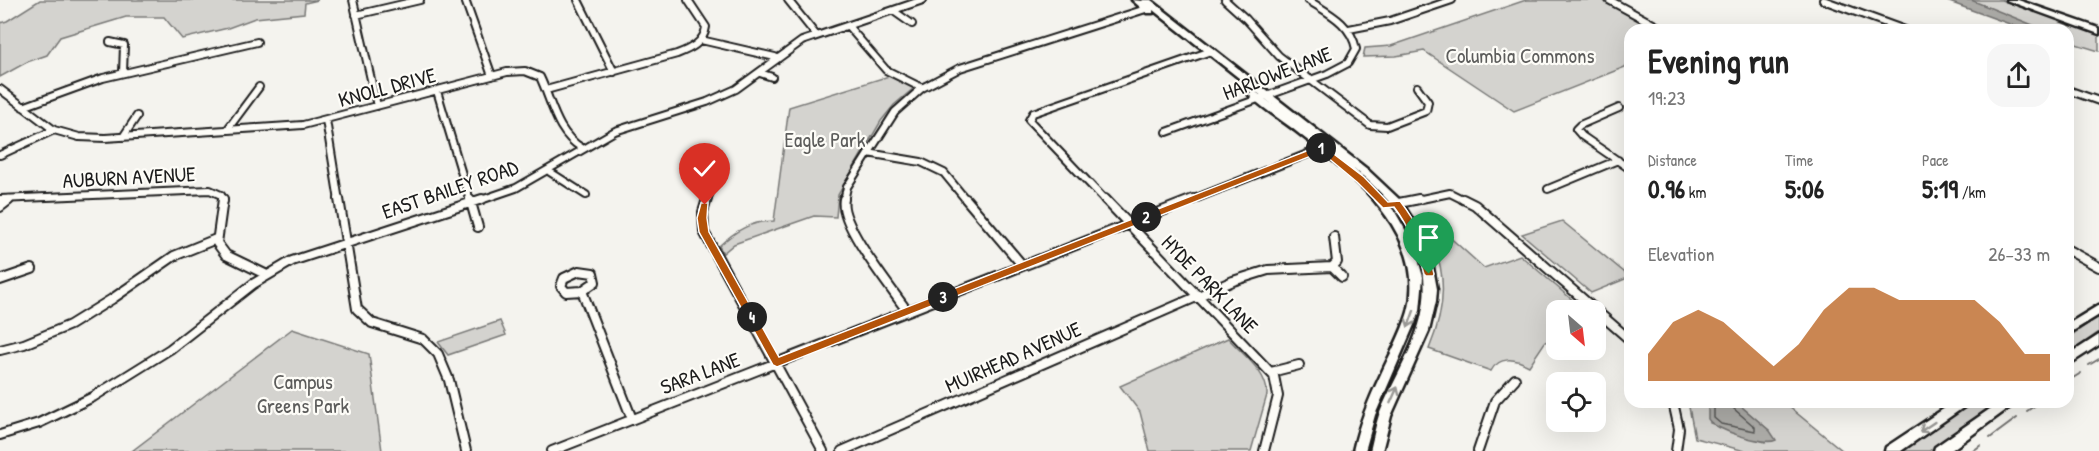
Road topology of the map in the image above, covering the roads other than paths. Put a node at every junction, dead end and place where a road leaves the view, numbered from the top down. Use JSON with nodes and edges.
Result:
{"nodes":[{"id":1,"x":353,"y":0,"type":"edge"},
{"id":2,"x":420,"y":0,"type":"edge"},
{"id":3,"x":465,"y":0,"type":"edge"},
{"id":4,"x":578,"y":0,"type":"edge"},
{"id":5,"x":688,"y":0,"type":"edge"},
{"id":6,"x":788,"y":0,"type":"edge"},
{"id":7,"x":909,"y":0,"type":"edge"},
{"id":8,"x":923,"y":0,"type":"edge"},
{"id":9,"x":1136,"y":0,"type":"edge"},
{"id":10,"x":1225,"y":0,"type":"edge"},
{"id":11,"x":1308,"y":0,"type":"edge"},
{"id":12,"x":1452,"y":0,"type":"edge"},
{"id":13,"x":1609,"y":0,"type":"edge"},
{"id":14,"x":1823,"y":0,"type":"edge"},
{"id":15,"x":2012,"y":0,"type":"edge"},
{"id":16,"x":916,"y":3,"type":"junction"},
{"id":17,"x":1149,"y":5,"type":"edge"},
{"id":18,"x":895,"y":12,"type":"junction"},
{"id":19,"x":356,"y":15,"type":"junction"},
{"id":20,"x":912,"y":24,"type":"dead end"},
{"id":21,"x":1653,"y":24,"type":"edge"},
{"id":22,"x":1888,"y":24,"type":"edge"},
{"id":23,"x":849,"y":26,"type":"junction"},
{"id":24,"x":2099,"y":26,"type":"edge"},
{"id":25,"x":1349,"y":29,"type":"junction"},
{"id":26,"x":2099,"y":31,"type":"edge"},
{"id":27,"x":816,"y":35,"type":"junction"},
{"id":28,"x":701,"y":40,"type":"junction"},
{"id":29,"x":110,"y":42,"type":"dead end"},
{"id":30,"x":257,"y":42,"type":"dead end"},
{"id":31,"x":1208,"y":53,"type":"junction"},
{"id":32,"x":775,"y":57,"type":"junction"},
{"id":33,"x":614,"y":72,"type":"junction"},
{"id":34,"x":123,"y":73,"type":"junction"},
{"id":35,"x":760,"y":73,"type":"junction"},
{"id":36,"x":492,"y":76,"type":"junction"},
{"id":37,"x":772,"y":77,"type":"dead end"},
{"id":38,"x":1311,"y":80,"type":"junction"},
{"id":39,"x":259,"y":87,"type":"dead end"},
{"id":40,"x":1417,"y":87,"type":"dead end"},
{"id":41,"x":922,"y":88,"type":"junction"},
{"id":42,"x":0,"y":89,"type":"edge"},
{"id":43,"x":546,"y":90,"type":"junction"},
{"id":44,"x":437,"y":91,"type":"junction"},
{"id":45,"x":2074,"y":92,"type":"edge"},
{"id":46,"x":1263,"y":97,"type":"junction"},
{"id":47,"x":2099,"y":101,"type":"edge"},
{"id":48,"x":377,"y":106,"type":"junction"},
{"id":49,"x":23,"y":107,"type":"junction"},
{"id":50,"x":1619,"y":108,"type":"dead end"},
{"id":51,"x":137,"y":116,"type":"dead end"},
{"id":52,"x":326,"y":120,"type":"junction"},
{"id":53,"x":54,"y":130,"type":"junction"},
{"id":54,"x":227,"y":130,"type":"junction"},
{"id":55,"x":1167,"y":132,"type":"dead end"},
{"id":56,"x":123,"y":137,"type":"junction"},
{"id":57,"x":1326,"y":146,"type":"junction"},
{"id":58,"x":582,"y":148,"type":"junction"},
{"id":59,"x":867,"y":153,"type":"junction"},
{"id":60,"x":0,"y":155,"type":"edge"},
{"id":61,"x":1618,"y":160,"type":"junction"},
{"id":62,"x":1624,"y":164,"type":"edge"},
{"id":63,"x":717,"y":171,"type":"dead end"},
{"id":64,"x":550,"y":172,"type":"junction"},
{"id":65,"x":1548,"y":189,"type":"dead end"},
{"id":66,"x":586,"y":195,"type":"dead end"},
{"id":67,"x":0,"y":199,"type":"edge"},
{"id":68,"x":9,"y":200,"type":"junction"},
{"id":69,"x":472,"y":204,"type":"junction"},
{"id":70,"x":1391,"y":204,"type":"junction"},
{"id":71,"x":0,"y":207,"type":"edge"},
{"id":72,"x":1129,"y":224,"type":"junction"},
{"id":73,"x":478,"y":227,"type":"dead end"},
{"id":74,"x":1334,"y":237,"type":"dead end"},
{"id":75,"x":216,"y":239,"type":"junction"},
{"id":76,"x":346,"y":242,"type":"junction"},
{"id":77,"x":2074,"y":253,"type":"edge"},
{"id":78,"x":1023,"y":266,"type":"junction"},
{"id":79,"x":1333,"y":266,"type":"junction"},
{"id":80,"x":2099,"y":267,"type":"edge"},
{"id":81,"x":32,"y":269,"type":"dead end"},
{"id":82,"x":267,"y":276,"type":"junction"},
{"id":83,"x":1342,"y":277,"type":"dead end"},
{"id":84,"x":0,"y":280,"type":"edge"},
{"id":85,"x":582,"y":291,"type":"junction"},
{"id":86,"x":1198,"y":296,"type":"junction"},
{"id":87,"x":2099,"y":309,"type":"edge"},
{"id":88,"x":907,"y":311,"type":"junction"},
{"id":89,"x":2074,"y":326,"type":"edge"},
{"id":90,"x":1624,"y":335,"type":"edge"},
{"id":91,"x":2099,"y":339,"type":"edge"},
{"id":92,"x":0,"y":350,"type":"edge"},
{"id":93,"x":2074,"y":357,"type":"edge"},
{"id":94,"x":777,"y":363,"type":"junction"},
{"id":95,"x":1299,"y":365,"type":"dead end"},
{"id":96,"x":1271,"y":372,"type":"junction"},
{"id":97,"x":1515,"y":379,"type":"dead end"},
{"id":98,"x":1674,"y":408,"type":"edge"},
{"id":99,"x":1954,"y":408,"type":"edge"},
{"id":100,"x":2001,"y":408,"type":"edge"},
{"id":101,"x":632,"y":419,"type":"junction"},
{"id":102,"x":0,"y":435,"type":"edge"},
{"id":103,"x":466,"y":451,"type":"edge"},
{"id":104,"x":552,"y":451,"type":"edge"},
{"id":105,"x":823,"y":451,"type":"edge"},
{"id":106,"x":842,"y":451,"type":"edge"},
{"id":107,"x":1264,"y":451,"type":"edge"},
{"id":108,"x":1359,"y":451,"type":"edge"},
{"id":109,"x":1376,"y":451,"type":"edge"},
{"id":110,"x":1478,"y":451,"type":"edge"},
{"id":111,"x":1676,"y":451,"type":"edge"},
{"id":112,"x":1891,"y":451,"type":"edge"},
{"id":113,"x":1940,"y":451,"type":"edge"}],
"edges":[{"from":1,"to":19,"type":"street"},
{"from":2,"to":19,"type":"street"},
{"from":3,"to":36,"type":"street"},
{"from":4,"to":33,"type":"street"},
{"from":5,"to":28,"type":"street"},
{"from":6,"to":27,"type":"street"},
{"from":7,"to":16,"type":"street"},
{"from":8,"to":16,"type":"street","name":"EAST BAILEY ROAD"},
{"from":9,"to":17,"type":"main road"},
{"from":10,"to":38,"type":"street"},
{"from":11,"to":25,"type":"street","name":"HARLOWE LANE"},
{"from":12,"to":25,"type":"street"},
{"from":13,"to":21,"type":"street"},
{"from":14,"to":22,"type":"street"},
{"from":15,"to":24,"type":"main road"},
{"from":15,"to":26,"type":"main road"},
{"from":16,"to":18,"type":"street","name":"EAST BAILEY ROAD"},
{"from":17,"to":31,"type":"main road"},
{"from":17,"to":41,"type":"street"},
{"from":18,"to":20,"type":"street"},
{"from":18,"to":23,"type":"street","name":"EAST BAILEY ROAD"},
{"from":19,"to":48,"type":"street"},
{"from":23,"to":27,"type":"street","name":"EAST BAILEY ROAD"},
{"from":23,"to":41,"type":"street"},
{"from":25,"to":38,"type":"street","name":"HARLOWE LANE"},
{"from":27,"to":32,"type":"street","name":"EAST BAILEY ROAD"},
{"from":28,"to":32,"type":"street"},
{"from":28,"to":33,"type":"street"},
{"from":29,"to":34,"type":"street"},
{"from":30,"to":34,"type":"street"},
{"from":31,"to":46,"type":"main road"},
{"from":31,"to":72,"type":"street","name":"HYDE PARK LANE"},
{"from":32,"to":35,"type":"street","name":"EAST BAILEY ROAD"},
{"from":33,"to":43,"type":"street"},
{"from":34,"to":49,"type":"street"},
{"from":35,"to":37,"type":"street"},
{"from":35,"to":58,"type":"street","name":"EAST BAILEY ROAD"},
{"from":36,"to":43,"type":"street","name":"KNOLL DRIVE"},
{"from":36,"to":44,"type":"street","name":"KNOLL DRIVE"},
{"from":38,"to":40,"type":"street"},
{"from":38,"to":46,"type":"street","name":"HARLOWE LANE"},
{"from":39,"to":54,"type":"street"},
{"from":41,"to":59,"type":"street"},
{"from":42,"to":49,"type":"street","name":"KNOLL DRIVE"},
{"from":43,"to":58,"type":"street"},
{"from":44,"to":48,"type":"street","name":"KNOLL DRIVE"},
{"from":44,"to":69,"type":"street"},
{"from":45,"to":47,"type":"street"},
{"from":46,"to":55,"type":"street","name":"HARLOWE LANE"},
{"from":46,"to":57,"type":"main road"},
{"from":48,"to":52,"type":"street","name":"KNOLL DRIVE"},
{"from":49,"to":53,"type":"street","name":"KNOLL DRIVE"},
{"from":50,"to":61,"type":"street"},
{"from":51,"to":56,"type":"street"},
{"from":52,"to":54,"type":"street","name":"KNOLL DRIVE"},
{"from":52,"to":76,"type":"street"},
{"from":53,"to":56,"type":"street","name":"KNOLL DRIVE"},
{"from":53,"to":60,"type":"street"},
{"from":54,"to":56,"type":"street","name":"KNOLL DRIVE"},
{"from":57,"to":70,"type":"main road"},
{"from":57,"to":72,"type":"street","name":"SARA LANE"},
{"from":58,"to":64,"type":"street","name":"EAST BAILEY ROAD"},
{"from":59,"to":78,"type":"street"},
{"from":59,"to":88,"type":"street"},
{"from":61,"to":62,"type":"street"},
{"from":61,"to":65,"type":"street"},
{"from":63,"to":94,"type":"street"},
{"from":64,"to":66,"type":"street"},
{"from":64,"to":69,"type":"street","name":"EAST BAILEY ROAD"},
{"from":67,"to":68,"type":"street","name":"AUBURN AVENUE"},
{"from":68,"to":71,"type":"street"},
{"from":68,"to":75,"type":"street","name":"AUBURN AVENUE"},
{"from":69,"to":73,"type":"street"},
{"from":69,"to":76,"type":"street","name":"EAST BAILEY ROAD"},
{"from":70,"to":90,"type":"street"},
{"from":70,"to":108,"type":"main road","one_way":true},
{"from":109,"to":70,"type":"main road","one_way":true},
{"from":72,"to":78,"type":"street","name":"SARA LANE"},
{"from":72,"to":86,"type":"street","name":"HYDE PARK LANE"},
{"from":74,"to":79,"type":"street"},
{"from":75,"to":82,"type":"street"},
{"from":75,"to":92,"type":"street"},
{"from":76,"to":82,"type":"street","name":"EAST BAILEY ROAD"},
{"from":76,"to":103,"type":"street"},
{"from":77,"to":80,"type":"street"},
{"from":78,"to":88,"type":"street","name":"SARA LANE"},
{"from":79,"to":83,"type":"street"},
{"from":79,"to":86,"type":"street","name":"MUIRHEAD AVENUE"},
{"from":81,"to":84,"type":"street"},
{"from":82,"to":102,"type":"street","name":"EAST BAILEY ROAD"},
{"from":85,"to":85,"type":"street"},
{"from":85,"to":101,"type":"street"},
{"from":86,"to":96,"type":"street","name":"HYDE PARK LANE"},
{"from":86,"to":106,"type":"street","name":"MUIRHEAD AVENUE"},
{"from":87,"to":89,"type":"main road"},
{"from":88,"to":94,"type":"street","name":"SARA LANE"},
{"from":91,"to":93,"type":"main road"},
{"from":94,"to":101,"type":"street","name":"SARA LANE"},
{"from":94,"to":105,"type":"street"},
{"from":95,"to":96,"type":"street"},
{"from":96,"to":107,"type":"street"},
{"from":97,"to":110,"type":"street"},
{"from":98,"to":111,"type":"street"},
{"from":99,"to":112,"type":"main road","one_way":true},
{"from":100,"to":113,"type":"main road"},
{"from":101,"to":104,"type":"street","name":"SARA LANE"}]}
